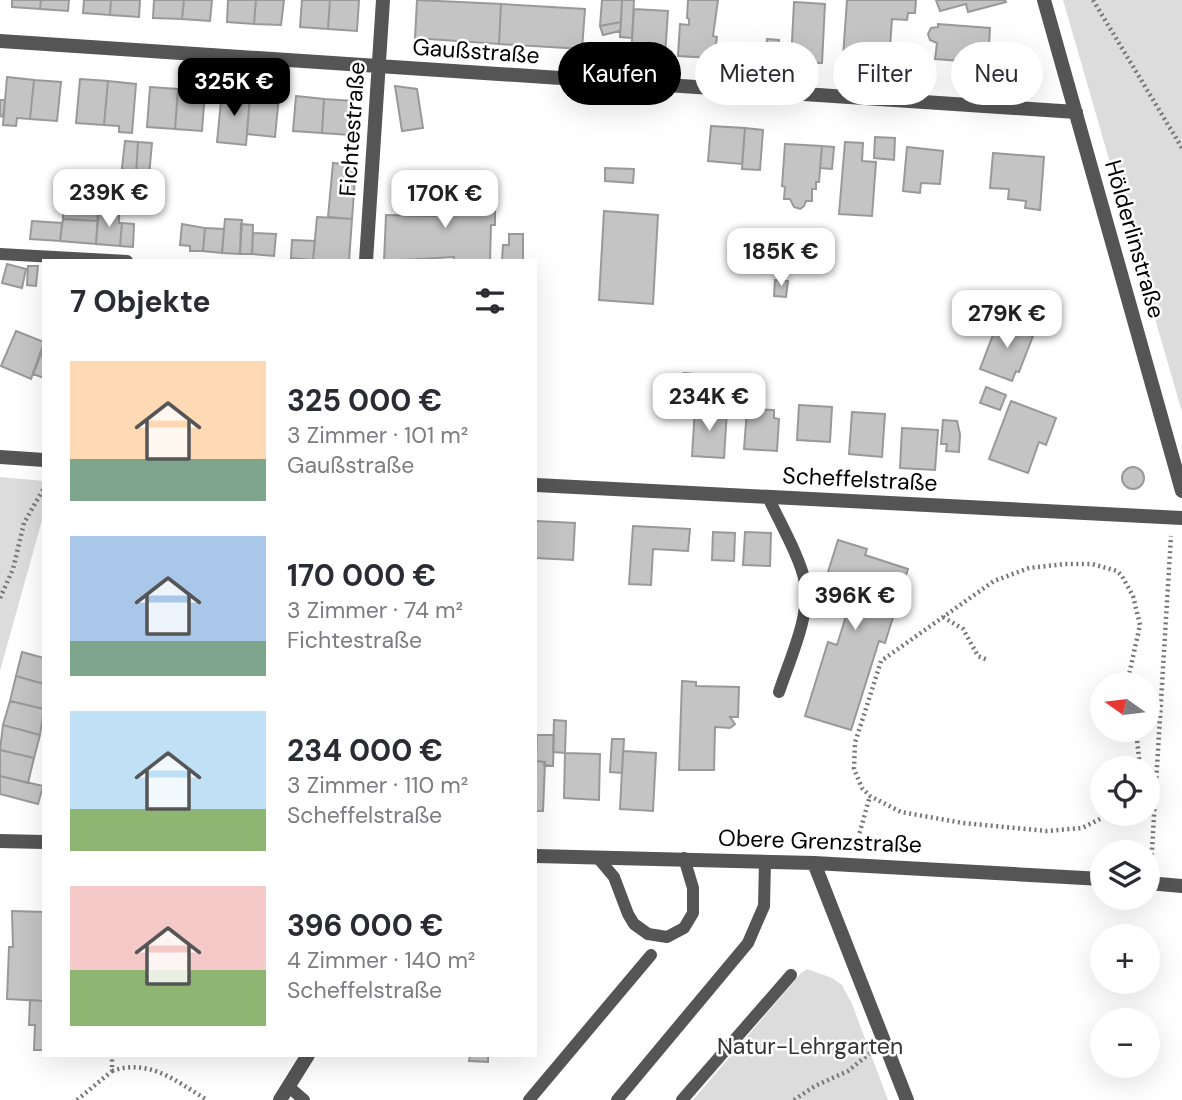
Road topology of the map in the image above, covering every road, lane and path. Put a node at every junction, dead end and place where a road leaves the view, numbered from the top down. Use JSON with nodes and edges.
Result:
{"nodes":[{"id":1,"x":383,"y":0,"type":"edge"},
{"id":2,"x":1044,"y":0,"type":"edge"},
{"id":3,"x":1093,"y":0,"type":"edge"},
{"id":4,"x":0,"y":41,"type":"edge"},
{"id":5,"x":379,"y":68,"type":"junction"},
{"id":6,"x":1076,"y":113,"type":"junction"},
{"id":7,"x":1182,"y":148,"type":"edge"},
{"id":8,"x":0,"y":254,"type":"edge"},
{"id":9,"x":91,"y":259,"type":"edge"},
{"id":10,"x":366,"y":259,"type":"edge"},
{"id":11,"x":0,"y":457,"type":"edge"},
{"id":12,"x":42,"y":460,"type":"edge"},
{"id":13,"x":537,"y":485,"type":"edge"},
{"id":14,"x":1182,"y":491,"type":"edge"},
{"id":15,"x":42,"y":492,"type":"edge"},
{"id":16,"x":768,"y":497,"type":"junction"},
{"id":17,"x":1177,"y":518,"type":"edge"},
{"id":18,"x":0,"y":598,"type":"edge"},
{"id":19,"x":943,"y":617,"type":"junction"},
{"id":20,"x":988,"y":660,"type":"dead end"},
{"id":21,"x":1130,"y":672,"type":"edge"},
{"id":22,"x":779,"y":692,"type":"dead end"},
{"id":23,"x":870,"y":796,"type":"junction"},
{"id":24,"x":1090,"y":824,"type":"edge"},
{"id":25,"x":1152,"y":840,"type":"edge"},
{"id":26,"x":0,"y":841,"type":"edge"},
{"id":27,"x":42,"y":842,"type":"edge"},
{"id":28,"x":537,"y":856,"type":"edge"},
{"id":29,"x":598,"y":858,"type":"junction"},
{"id":30,"x":684,"y":858,"type":"junction"},
{"id":31,"x":765,"y":861,"type":"junction"},
{"id":32,"x":814,"y":863,"type":"junction"},
{"id":33,"x":851,"y":864,"type":"junction"},
{"id":34,"x":1090,"y":878,"type":"edge"},
{"id":35,"x":1160,"y":884,"type":"edge"},
{"id":36,"x":1182,"y":886,"type":"edge"},
{"id":37,"x":651,"y":955,"type":"dead end"},
{"id":38,"x":791,"y":975,"type":"dead end"},
{"id":39,"x":884,"y":1040,"type":"junction"},
{"id":40,"x":112,"y":1057,"type":"edge"},
{"id":41,"x":308,"y":1057,"type":"edge"},
{"id":42,"x":112,"y":1071,"type":"junction"},
{"id":43,"x":289,"y":1087,"type":"junction"},
{"id":44,"x":77,"y":1100,"type":"edge"},
{"id":45,"x":208,"y":1100,"type":"edge"},
{"id":46,"x":280,"y":1100,"type":"edge"},
{"id":47,"x":304,"y":1100,"type":"edge"},
{"id":48,"x":529,"y":1100,"type":"edge"},
{"id":49,"x":617,"y":1100,"type":"edge"},
{"id":50,"x":682,"y":1100,"type":"edge"},
{"id":51,"x":794,"y":1100,"type":"edge"},
{"id":52,"x":907,"y":1100,"type":"edge"}],
"edges":[{"from":1,"to":5,"type":"street","name":"Fichtestraße"},
{"from":2,"to":6,"type":"street","name":"Hölderlinstraße"},
{"from":3,"to":7,"type":"path"},
{"from":4,"to":5,"type":"street","name":"Gaußstraße"},
{"from":5,"to":6,"type":"street","name":"Gaußstraße"},
{"from":5,"to":10,"type":"street","name":"Fichtestraße"},
{"from":6,"to":14,"type":"street","name":"Hölderlinstraße"},
{"from":8,"to":9,"type":"lane"},
{"from":11,"to":12,"type":"street"},
{"from":13,"to":16,"type":"street","name":"Scheffelstraße"},
{"from":15,"to":18,"type":"path"},
{"from":16,"to":17,"type":"street","name":"Scheffelstraße"},
{"from":16,"to":22,"type":"lane"},
{"from":17,"to":25,"type":"path"},
{"from":19,"to":20,"type":"path"},
{"from":19,"to":21,"type":"path"},
{"from":19,"to":23,"type":"path"},
{"from":23,"to":24,"type":"path"},
{"from":23,"to":33,"type":"path"},
{"from":26,"to":27,"type":"street"},
{"from":28,"to":29,"type":"street","name":"Obere Grenzstraße"},
{"from":29,"to":30,"type":"street","name":"Obere Grenzstraße"},
{"from":29,"to":30,"type":"lane"},
{"from":30,"to":31,"type":"street","name":"Obere Grenzstraße"},
{"from":31,"to":32,"type":"street","name":"Obere Grenzstraße"},
{"from":31,"to":49,"type":"lane"},
{"from":32,"to":33,"type":"street","name":"Obere Grenzstraße"},
{"from":32,"to":39,"type":"street"},
{"from":33,"to":34,"type":"street","name":"Obere Grenzstraße"},
{"from":35,"to":36,"type":"street"},
{"from":37,"to":48,"type":"lane"},
{"from":38,"to":50,"type":"lane"},
{"from":39,"to":51,"type":"path"},
{"from":39,"to":52,"type":"street"},
{"from":40,"to":42,"type":"path"},
{"from":41,"to":43,"type":"street"},
{"from":42,"to":44,"type":"path"},
{"from":42,"to":45,"type":"path"},
{"from":43,"to":46,"type":"street"},
{"from":43,"to":47,"type":"lane"}]}
